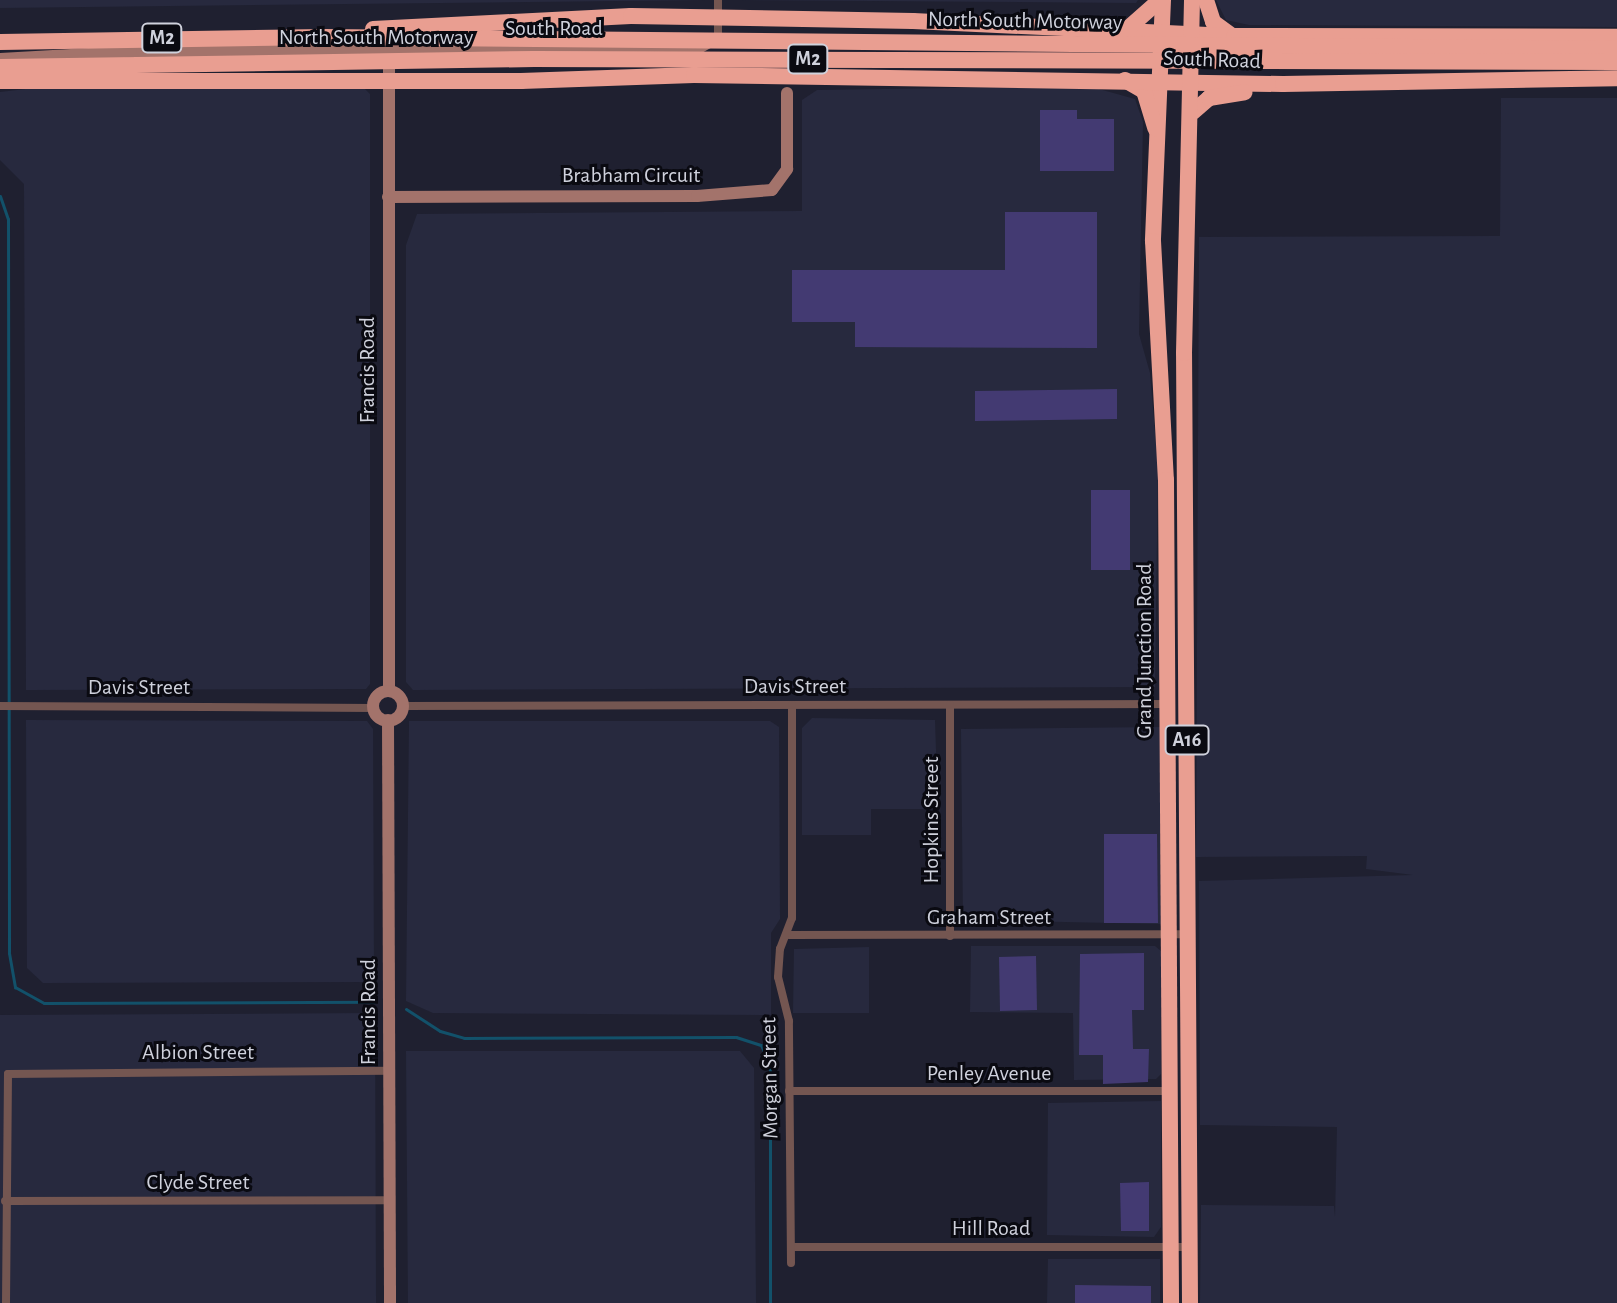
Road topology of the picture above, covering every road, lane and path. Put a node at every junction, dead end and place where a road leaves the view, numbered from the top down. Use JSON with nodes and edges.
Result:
{"nodes":[{"id":1,"x":718,"y":0,"type":"edge"},
{"id":2,"x":1162,"y":0,"type":"edge"},
{"id":3,"x":1192,"y":0,"type":"edge"},
{"id":4,"x":1206,"y":0,"type":"edge"},
{"id":5,"x":1125,"y":31,"type":"junction"},
{"id":6,"x":1163,"y":33,"type":"junction"},
{"id":7,"x":1193,"y":33,"type":"junction"},
{"id":8,"x":718,"y":35,"type":"joint"},
{"id":9,"x":1234,"y":36,"type":"junction"},
{"id":10,"x":324,"y":37,"type":"junction"},
{"id":11,"x":1617,"y":37,"type":"edge"},
{"id":12,"x":0,"y":42,"type":"edge"},
{"id":13,"x":1617,"y":49,"type":"edge"},
{"id":14,"x":389,"y":50,"type":"junction"},
{"id":15,"x":0,"y":59,"type":"edge"},
{"id":16,"x":1617,"y":62,"type":"edge"},
{"id":17,"x":0,"y":67,"type":"edge"},
{"id":18,"x":772,"y":77,"type":"junction"},
{"id":19,"x":806,"y":77,"type":"junction"},
{"id":20,"x":1112,"y":77,"type":"junction"},
{"id":21,"x":1617,"y":78,"type":"edge"},
{"id":22,"x":1162,"y":80,"type":"junction"},
{"id":23,"x":0,"y":81,"type":"edge"},
{"id":24,"x":1193,"y":81,"type":"junction"},
{"id":25,"x":1239,"y":83,"type":"junction"},
{"id":26,"x":1283,"y":84,"type":"junction"},
{"id":27,"x":787,"y":93,"type":"junction"},
{"id":28,"x":1193,"y":112,"type":"junction"},
{"id":29,"x":1158,"y":137,"type":"junction"},
{"id":30,"x":388,"y":197,"type":"junction"},
{"id":31,"x":389,"y":691,"type":"junction"},
{"id":32,"x":1168,"y":704,"type":"junction"},
{"id":33,"x":1187,"y":704,"type":"junction"},
{"id":34,"x":792,"y":705,"type":"junction"},
{"id":35,"x":950,"y":705,"type":"junction"},
{"id":36,"x":0,"y":706,"type":"edge"},
{"id":37,"x":403,"y":706,"type":"junction"},
{"id":38,"x":374,"y":708,"type":"junction"},
{"id":39,"x":388,"y":720,"type":"junction"},
{"id":40,"x":1169,"y":934,"type":"junction"},
{"id":41,"x":1188,"y":934,"type":"junction"},
{"id":42,"x":789,"y":935,"type":"junction"},
{"id":43,"x":950,"y":936,"type":"junction"},
{"id":44,"x":389,"y":1071,"type":"junction"},
{"id":45,"x":789,"y":1091,"type":"junction"},
{"id":46,"x":1169,"y":1091,"type":"junction"},
{"id":47,"x":1189,"y":1091,"type":"junction"},
{"id":48,"x":390,"y":1200,"type":"junction"},
{"id":49,"x":5,"y":1201,"type":"junction"},
{"id":50,"x":791,"y":1247,"type":"junction"},
{"id":51,"x":1171,"y":1247,"type":"junction"},
{"id":52,"x":1190,"y":1247,"type":"junction"},
{"id":53,"x":791,"y":1263,"type":"dead end"},
{"id":54,"x":6,"y":1303,"type":"edge"},
{"id":55,"x":390,"y":1303,"type":"edge"},
{"id":56,"x":1171,"y":1303,"type":"edge"},
{"id":57,"x":1190,"y":1303,"type":"edge"}],
"edges":[{"from":1,"to":8,"type":"street"},
{"from":2,"to":5,"type":"highway"},
{"from":2,"to":6,"type":"highway","name":"Grand Junction Road","number":"A16"},
{"from":3,"to":7,"type":"highway","name":"Grand Junction Road","number":"A16"},
{"from":4,"to":9,"type":"highway"},
{"from":5,"to":6,"type":"highway","name":"South Road"},
{"from":5,"to":10,"type":"highway","name":"South Road","bridge":true},
{"from":6,"to":7,"type":"highway","name":"South Road"},
{"from":6,"to":22,"type":"highway","name":"Grand Junction Road","number":"A16"},
{"from":7,"to":9,"type":"highway","name":"South Road"},
{"from":7,"to":24,"type":"highway","name":"Grand Junction Road","number":"A16"},
{"from":8,"to":14,"type":"street","name":"South Road"},
{"from":9,"to":11,"type":"highway","name":"South Road"},
{"from":9,"to":25,"type":"highway"},
{"from":10,"to":12,"type":"highway","name":"North South Motorway","number":"M2"},
{"from":10,"to":13,"type":"highway","name":"North South Motorway","number":"M2","bridge":true},
{"from":14,"to":15,"type":"street","name":"South Road"},
{"from":14,"to":30,"type":"street","name":"Francis Road"},
{"from":16,"to":17,"type":"highway","name":"North South Motorway","number":"M2","bridge":true},
{"from":18,"to":19,"type":"highway","name":"South Road"},
{"from":18,"to":23,"type":"highway","name":"South Road","bridge":true},
{"from":18,"to":27,"type":"street"},
{"from":19,"to":20,"type":"highway","name":"South Road"},
{"from":19,"to":27,"type":"street"},
{"from":20,"to":22,"type":"highway","name":"South Road"},
{"from":20,"to":29,"type":"highway"},
{"from":21,"to":26,"type":"highway","name":"South Road"},
{"from":22,"to":24,"type":"highway","name":"South Road"},
{"from":22,"to":29,"type":"highway","name":"Grand Junction Road","number":"A16"},
{"from":24,"to":25,"type":"highway","name":"South Road"},
{"from":24,"to":28,"type":"highway","name":"Grand Junction Road","number":"A16"},
{"from":25,"to":26,"type":"highway","name":"South Road"},
{"from":26,"to":28,"type":"highway"},
{"from":27,"to":30,"type":"street","name":"Brabham Circuit"},
{"from":28,"to":33,"type":"highway","name":"Grand Junction Road","number":"A16"},
{"from":29,"to":32,"type":"highway","name":"Grand Junction Road","number":"A16"},
{"from":30,"to":31,"type":"street","name":"Francis Road"},
{"from":31,"to":37,"type":"street"},
{"from":31,"to":38,"type":"street"},
{"from":32,"to":33,"type":"street","name":"Davis Street"},
{"from":32,"to":35,"type":"street","name":"Davis Street"},
{"from":32,"to":40,"type":"highway","name":"Grand Junction Road","number":"A16"},
{"from":33,"to":41,"type":"highway","name":"Grand Junction Road","number":"A16"},
{"from":34,"to":35,"type":"street","name":"Davis Street"},
{"from":34,"to":37,"type":"street","name":"Davis Street"},
{"from":34,"to":42,"type":"street","name":"Morgan Street"},
{"from":35,"to":43,"type":"street","name":"Hopkins Street"},
{"from":36,"to":38,"type":"street","name":"Davis Street"},
{"from":37,"to":39,"type":"street"},
{"from":38,"to":39,"type":"street"},
{"from":39,"to":44,"type":"street","name":"Francis Road"},
{"from":40,"to":41,"type":"street","name":"Graham Street"},
{"from":40,"to":43,"type":"street","name":"Graham Street"},
{"from":40,"to":46,"type":"highway","name":"Grand Junction Road","number":"A16"},
{"from":41,"to":47,"type":"highway","name":"Grand Junction Road","number":"A16"},
{"from":42,"to":43,"type":"street","name":"Graham Street"},
{"from":42,"to":45,"type":"street","name":"Morgan Street"},
{"from":44,"to":48,"type":"street","name":"Francis Road"},
{"from":44,"to":49,"type":"street","name":"Albion Street"},
{"from":45,"to":46,"type":"street","name":"Penley Avenue"},
{"from":45,"to":50,"type":"street","name":"Morgan Street"},
{"from":46,"to":47,"type":"street","name":"Penley Avenue"},
{"from":46,"to":51,"type":"highway","name":"Grand Junction Road","number":"A16"},
{"from":47,"to":52,"type":"highway","name":"Grand Junction Road","number":"A16"},
{"from":48,"to":49,"type":"street","name":"Clyde Street"},
{"from":48,"to":55,"type":"street","name":"Francis Road"},
{"from":49,"to":54,"type":"street"},
{"from":50,"to":51,"type":"street","name":"Hill Road"},
{"from":50,"to":53,"type":"street","name":"Morgan Street"},
{"from":51,"to":52,"type":"street","name":"Hill Road"},
{"from":51,"to":56,"type":"highway","name":"Grand Junction Road","number":"A16"},
{"from":52,"to":57,"type":"highway","name":"Grand Junction Road","number":"A16"}]}
